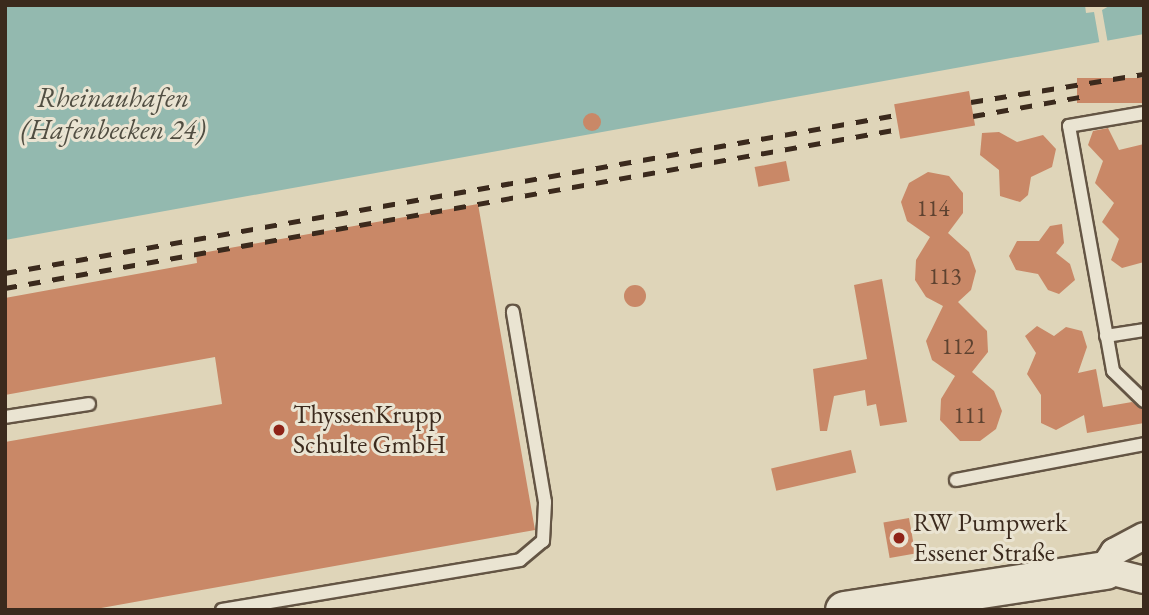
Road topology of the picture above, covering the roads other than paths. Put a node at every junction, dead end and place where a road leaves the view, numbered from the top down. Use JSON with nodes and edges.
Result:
{"nodes":[{"id":1,"x":1144,"y":113,"type":"edge"},
{"id":2,"x":513,"y":312,"type":"dead end"},
{"id":3,"x":1144,"y":330,"type":"edge"},
{"id":4,"x":1106,"y":336,"type":"junction"},
{"id":5,"x":1144,"y":401,"type":"edge"},
{"id":6,"x":89,"y":404,"type":"dead end"},
{"id":7,"x":5,"y":417,"type":"edge"},
{"id":8,"x":1144,"y":444,"type":"edge"},
{"id":9,"x":956,"y":480,"type":"dead end"},
{"id":10,"x":1144,"y":536,"type":"edge"},
{"id":11,"x":1104,"y":570,"type":"junction"},
{"id":12,"x":1144,"y":580,"type":"edge"},
{"id":13,"x":222,"y":610,"type":"edge"},
{"id":14,"x":844,"y":610,"type":"edge"}],
"edges":[{"from":1,"to":4,"type":"lane"},
{"from":2,"to":13,"type":"lane"},
{"from":3,"to":4,"type":"lane"},
{"from":4,"to":5,"type":"lane"},
{"from":6,"to":7,"type":"lane"},
{"from":8,"to":9,"type":"lane"},
{"from":10,"to":11,"type":"street"},
{"from":11,"to":12,"type":"street"},
{"from":11,"to":14,"type":"street"}]}
